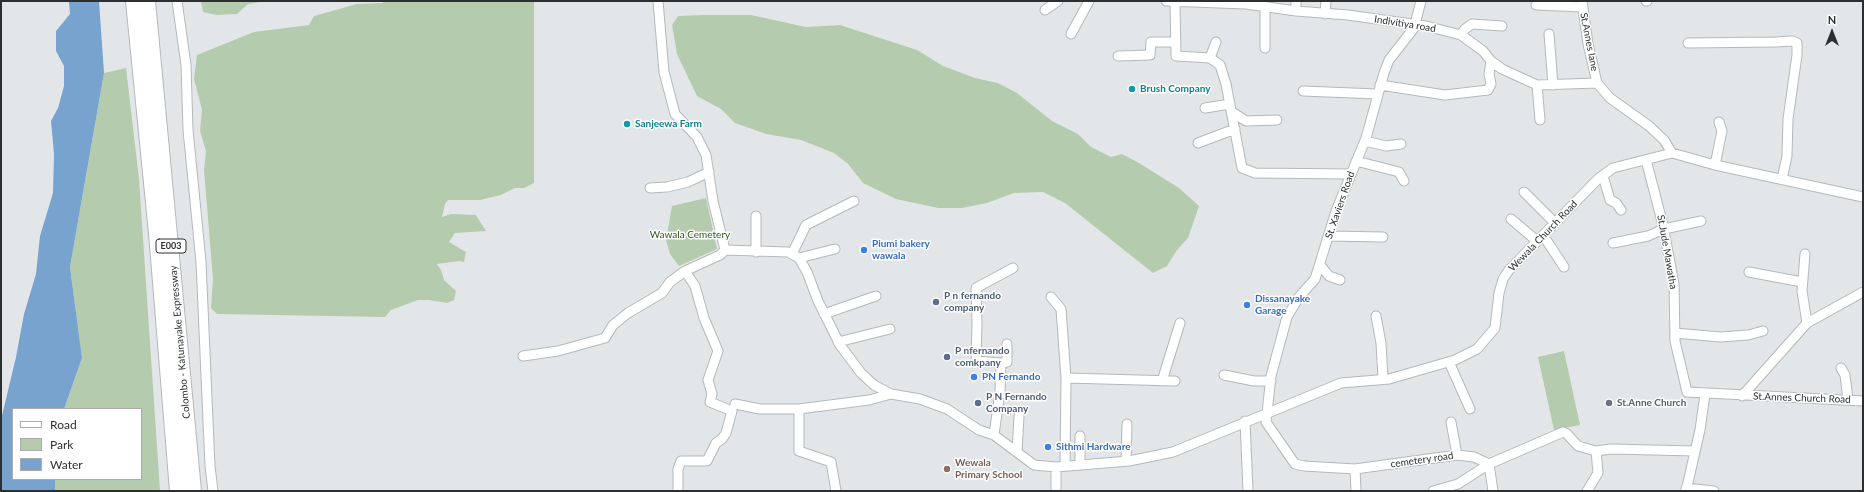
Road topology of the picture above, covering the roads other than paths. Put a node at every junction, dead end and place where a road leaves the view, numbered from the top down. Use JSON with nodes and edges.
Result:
{"nodes":[{"id":1,"x":134,"y":1,"type":"edge"},
{"id":2,"x":147,"y":1,"type":"edge"},
{"id":3,"x":177,"y":1,"type":"edge"},
{"id":4,"x":658,"y":1,"type":"edge"},
{"id":5,"x":1058,"y":1,"type":"edge"},
{"id":6,"x":1089,"y":1,"type":"edge"},
{"id":7,"x":1166,"y":1,"type":"edge"},
{"id":8,"x":1171,"y":1,"type":"edge"},
{"id":9,"x":1175,"y":1,"type":"edge"},
{"id":10,"x":1296,"y":1,"type":"edge"},
{"id":11,"x":1326,"y":1,"type":"edge"},
{"id":12,"x":1421,"y":1,"type":"edge"},
{"id":13,"x":1210,"y":2,"type":"edge"},
{"id":14,"x":1583,"y":4,"type":"edge"},
{"id":15,"x":1265,"y":6,"type":"junction"},
{"id":16,"x":1536,"y":6,"type":"dead end"},
{"id":17,"x":1045,"y":10,"type":"dead end"},
{"id":18,"x":1296,"y":11,"type":"junction"},
{"id":19,"x":1325,"y":14,"type":"junction"},
{"id":20,"x":1415,"y":24,"type":"junction"},
{"id":21,"x":1502,"y":26,"type":"dead end"},
{"id":22,"x":1071,"y":34,"type":"dead end"},
{"id":23,"x":1549,"y":34,"type":"dead end"},
{"id":24,"x":1462,"y":35,"type":"junction"},
{"id":25,"x":1175,"y":42,"type":"junction"},
{"id":26,"x":1216,"y":42,"type":"dead end"},
{"id":27,"x":1688,"y":43,"type":"dead end"},
{"id":28,"x":1265,"y":48,"type":"dead end"},
{"id":29,"x":1118,"y":56,"type":"dead end"},
{"id":30,"x":1210,"y":58,"type":"junction"},
{"id":31,"x":1492,"y":61,"type":"junction"},
{"id":32,"x":1597,"y":83,"type":"junction"},
{"id":33,"x":1537,"y":85,"type":"junction"},
{"id":34,"x":1553,"y":85,"type":"junction"},
{"id":35,"x":1379,"y":89,"type":"junction"},
{"id":36,"x":1303,"y":91,"type":"dead end"},
{"id":37,"x":1205,"y":108,"type":"dead end"},
{"id":38,"x":1231,"y":108,"type":"junction"},
{"id":39,"x":1277,"y":120,"type":"dead end"},
{"id":40,"x":1540,"y":120,"type":"dead end"},
{"id":41,"x":1719,"y":122,"type":"dead end"},
{"id":42,"x":1235,"y":129,"type":"junction"},
{"id":43,"x":1365,"y":141,"type":"junction"},
{"id":44,"x":1198,"y":142,"type":"dead end"},
{"id":45,"x":1401,"y":144,"type":"dead end"},
{"id":46,"x":1672,"y":152,"type":"junction"},
{"id":47,"x":1646,"y":160,"type":"junction"},
{"id":48,"x":1356,"y":161,"type":"junction"},
{"id":49,"x":1715,"y":165,"type":"junction"},
{"id":50,"x":709,"y":172,"type":"junction"},
{"id":51,"x":1350,"y":174,"type":"junction"},
{"id":52,"x":1603,"y":176,"type":"junction"},
{"id":53,"x":1782,"y":179,"type":"junction"},
{"id":54,"x":1404,"y":181,"type":"dead end"},
{"id":55,"x":650,"y":188,"type":"dead end"},
{"id":56,"x":1524,"y":192,"type":"dead end"},
{"id":57,"x":1863,"y":197,"type":"edge"},
{"id":58,"x":854,"y":201,"type":"dead end"},
{"id":59,"x":1621,"y":210,"type":"dead end"},
{"id":60,"x":756,"y":216,"type":"dead end"},
{"id":61,"x":1511,"y":219,"type":"dead end"},
{"id":62,"x":1701,"y":221,"type":"dead end"},
{"id":63,"x":1555,"y":223,"type":"junction"},
{"id":64,"x":1664,"y":229,"type":"junction"},
{"id":65,"x":1329,"y":236,"type":"junction"},
{"id":66,"x":1383,"y":237,"type":"dead end"},
{"id":67,"x":1540,"y":238,"type":"junction"},
{"id":68,"x":1613,"y":243,"type":"dead end"},
{"id":69,"x":835,"y":249,"type":"dead end"},
{"id":70,"x":725,"y":250,"type":"junction"},
{"id":71,"x":756,"y":252,"type":"junction"},
{"id":72,"x":1805,"y":254,"type":"dead end"},
{"id":73,"x":796,"y":256,"type":"junction"},
{"id":74,"x":1320,"y":265,"type":"junction"},
{"id":75,"x":1564,"y":267,"type":"dead end"},
{"id":76,"x":1013,"y":268,"type":"dead end"},
{"id":77,"x":685,"y":271,"type":"junction"},
{"id":78,"x":1749,"y":272,"type":"dead end"},
{"id":79,"x":1340,"y":280,"type":"dead end"},
{"id":80,"x":1802,"y":282,"type":"junction"},
{"id":81,"x":1863,"y":292,"type":"edge"},
{"id":82,"x":876,"y":296,"type":"dead end"},
{"id":83,"x":1051,"y":296,"type":"dead end"},
{"id":84,"x":824,"y":314,"type":"junction"},
{"id":85,"x":1376,"y":316,"type":"dead end"},
{"id":86,"x":1807,"y":323,"type":"junction"},
{"id":87,"x":1180,"y":324,"type":"dead end"},
{"id":88,"x":890,"y":329,"type":"dead end"},
{"id":89,"x":1764,"y":331,"type":"dead end"},
{"id":90,"x":1675,"y":333,"type":"junction"},
{"id":91,"x":838,"y":342,"type":"junction"},
{"id":92,"x":1007,"y":344,"type":"dead end"},
{"id":93,"x":523,"y":356,"type":"dead end"},
{"id":94,"x":1449,"y":362,"type":"junction"},
{"id":95,"x":1001,"y":363,"type":"junction"},
{"id":96,"x":1841,"y":368,"type":"dead end"},
{"id":97,"x":1224,"y":375,"type":"dead end"},
{"id":98,"x":1066,"y":378,"type":"junction"},
{"id":99,"x":1383,"y":379,"type":"junction"},
{"id":100,"x":1162,"y":381,"type":"junction"},
{"id":101,"x":1175,"y":381,"type":"dead end"},
{"id":102,"x":1271,"y":381,"type":"junction"},
{"id":103,"x":1687,"y":392,"type":"joint"},
{"id":104,"x":891,"y":394,"type":"junction"},
{"id":105,"x":1705,"y":394,"type":"junction"},
{"id":106,"x":1742,"y":396,"type":"junction"},
{"id":107,"x":1848,"y":400,"type":"junction"},
{"id":108,"x":1863,"y":401,"type":"edge"},
{"id":109,"x":735,"y":404,"type":"dead end"},
{"id":110,"x":799,"y":409,"type":"junction"},
{"id":111,"x":1470,"y":409,"type":"dead end"},
{"id":112,"x":1268,"y":412,"type":"junction"},
{"id":113,"x":1019,"y":416,"type":"dead end"},
{"id":114,"x":1246,"y":421,"type":"junction"},
{"id":115,"x":1451,"y":422,"type":"dead end"},
{"id":116,"x":1127,"y":424,"type":"dead end"},
{"id":117,"x":994,"y":435,"type":"junction"},
{"id":118,"x":1080,"y":436,"type":"dead end"},
{"id":119,"x":1596,"y":451,"type":"junction"},
{"id":120,"x":1694,"y":451,"type":"junction"},
{"id":121,"x":1017,"y":452,"type":"junction"},
{"id":122,"x":1457,"y":455,"type":"junction"},
{"id":123,"x":1126,"y":461,"type":"junction"},
{"id":124,"x":1489,"y":464,"type":"junction"},
{"id":125,"x":1080,"y":465,"type":"junction"},
{"id":126,"x":1061,"y":466,"type":"junction"},
{"id":127,"x":1355,"y":469,"type":"junction"},
{"id":128,"x":1686,"y":489,"type":"edge"},
{"id":129,"x":178,"y":491,"type":"edge"},
{"id":130,"x":193,"y":491,"type":"edge"},
{"id":131,"x":213,"y":491,"type":"edge"},
{"id":132,"x":678,"y":491,"type":"edge"},
{"id":133,"x":836,"y":491,"type":"edge"},
{"id":134,"x":1056,"y":491,"type":"edge"},
{"id":135,"x":1248,"y":491,"type":"edge"},
{"id":136,"x":1356,"y":491,"type":"edge"},
{"id":137,"x":1433,"y":491,"type":"edge"},
{"id":138,"x":1494,"y":491,"type":"edge"},
{"id":139,"x":1587,"y":491,"type":"edge"},
{"id":140,"x":1714,"y":491,"type":"edge"}],
"edges":[{"from":1,"to":129,"type":"highway","name":"Colombo - Katunayake Expressway","number":"E003"},
{"from":2,"to":130,"type":"highway","name":"Colombo - Katunayake Expressway","number":"E003"},
{"from":3,"to":131,"type":"street"},
{"from":4,"to":50,"type":"street"},
{"from":5,"to":17,"type":"street"},
{"from":6,"to":22,"type":"street"},
{"from":7,"to":8,"type":"street","name":"Indivitiya road"},
{"from":8,"to":9,"type":"street","name":"Indivitiya road"},
{"from":9,"to":13,"type":"street","name":"Indivitiya road"},
{"from":9,"to":25,"type":"street"},
{"from":10,"to":18,"type":"street"},
{"from":11,"to":19,"type":"street"},
{"from":12,"to":20,"type":"street","name":"St. Xaviers Road"},
{"from":13,"to":15,"type":"street","name":"Indivitiya road"},
{"from":14,"to":16,"type":"street"},
{"from":14,"to":32,"type":"street","name":"St.Annes lane"},
{"from":15,"to":18,"type":"street","name":"Indivitiya road"},
{"from":15,"to":28,"type":"street"},
{"from":18,"to":19,"type":"street","name":"Indivitiya road"},
{"from":19,"to":20,"type":"street","name":"Indivitiya road"},
{"from":20,"to":24,"type":"street","name":"Indivitiya road"},
{"from":20,"to":35,"type":"street","name":"St. Xaviers Road"},
{"from":21,"to":24,"type":"street"},
{"from":23,"to":34,"type":"street"},
{"from":24,"to":31,"type":"street","name":"Indivitiya road"},
{"from":25,"to":29,"type":"street"},
{"from":25,"to":30,"type":"street"},
{"from":26,"to":30,"type":"street"},
{"from":27,"to":53,"type":"street"},
{"from":30,"to":38,"type":"street"},
{"from":31,"to":33,"type":"street","name":"Indivitiya road"},
{"from":31,"to":35,"type":"street"},
{"from":32,"to":34,"type":"street","name":"Indivitiya road"},
{"from":32,"to":46,"type":"street"},
{"from":33,"to":34,"type":"street","name":"Indivitiya road"},
{"from":33,"to":40,"type":"street"},
{"from":35,"to":36,"type":"street"},
{"from":35,"to":43,"type":"street","name":"St. Xaviers Road"},
{"from":37,"to":38,"type":"street"},
{"from":38,"to":39,"type":"street"},
{"from":38,"to":42,"type":"street"},
{"from":41,"to":49,"type":"street"},
{"from":42,"to":44,"type":"street"},
{"from":42,"to":51,"type":"street"},
{"from":43,"to":45,"type":"street"},
{"from":43,"to":48,"type":"street","name":"St. Xaviers Road"},
{"from":46,"to":47,"type":"street","name":"Wewala Church Road"},
{"from":46,"to":49,"type":"street"},
{"from":47,"to":52,"type":"street","name":"Wewala Church Road"},
{"from":47,"to":64,"type":"street","name":"St.Jude Mawatha"},
{"from":48,"to":51,"type":"street","name":"St. Xaviers Road"},
{"from":48,"to":54,"type":"street"},
{"from":49,"to":53,"type":"street"},
{"from":50,"to":55,"type":"street"},
{"from":50,"to":70,"type":"street"},
{"from":51,"to":65,"type":"street","name":"St. Xaviers Road"},
{"from":52,"to":59,"type":"street"},
{"from":52,"to":63,"type":"street","name":"Wewala Church Road"},
{"from":53,"to":57,"type":"street"},
{"from":56,"to":63,"type":"street"},
{"from":58,"to":73,"type":"street"},
{"from":60,"to":71,"type":"street"},
{"from":61,"to":67,"type":"street"},
{"from":62,"to":64,"type":"street"},
{"from":63,"to":67,"type":"street","name":"Wewala Church Road"},
{"from":64,"to":68,"type":"street"},
{"from":64,"to":90,"type":"street","name":"St.Jude Mawatha"},
{"from":65,"to":66,"type":"street"},
{"from":65,"to":74,"type":"street","name":"St. Xaviers Road"},
{"from":67,"to":75,"type":"street"},
{"from":67,"to":94,"type":"street","name":"Wewala Church Road"},
{"from":69,"to":73,"type":"street"},
{"from":70,"to":71,"type":"street"},
{"from":70,"to":77,"type":"street"},
{"from":71,"to":73,"type":"street"},
{"from":72,"to":80,"type":"street"},
{"from":73,"to":84,"type":"street"},
{"from":74,"to":79,"type":"street"},
{"from":74,"to":102,"type":"street","name":"St. Xaviers Road"},
{"from":76,"to":95,"type":"street"},
{"from":77,"to":93,"type":"street"},
{"from":77,"to":132,"type":"street"},
{"from":78,"to":80,"type":"street"},
{"from":80,"to":86,"type":"street"},
{"from":81,"to":86,"type":"street","name":"St.Annes Church Road"},
{"from":82,"to":84,"type":"street"},
{"from":83,"to":98,"type":"street"},
{"from":84,"to":91,"type":"street"},
{"from":85,"to":99,"type":"street"},
{"from":86,"to":106,"type":"street","name":"St.Annes Church Road"},
{"from":87,"to":100,"type":"street"},
{"from":88,"to":91,"type":"street"},
{"from":89,"to":90,"type":"street"},
{"from":90,"to":103,"type":"street","name":"St.Jude Mawatha"},
{"from":91,"to":104,"type":"street"},
{"from":92,"to":95,"type":"street"},
{"from":94,"to":99,"type":"street","name":"Wewala Church Road"},
{"from":94,"to":111,"type":"street"},
{"from":95,"to":117,"type":"street"},
{"from":96,"to":107,"type":"street"},
{"from":97,"to":102,"type":"street"},
{"from":98,"to":100,"type":"street"},
{"from":98,"to":126,"type":"street"},
{"from":99,"to":112,"type":"street","name":"Wewala Church Road"},
{"from":100,"to":101,"type":"street"},
{"from":102,"to":112,"type":"street","name":"St. Xaviers Road"},
{"from":103,"to":105,"type":"street","name":"St.Annes Church Road"},
{"from":104,"to":110,"type":"street"},
{"from":104,"to":117,"type":"street","name":"Wewala Church Road"},
{"from":105,"to":106,"type":"street","name":"St.Annes Church Road"},
{"from":105,"to":120,"type":"street"},
{"from":106,"to":107,"type":"street","name":"St.Annes Church Road"},
{"from":107,"to":108,"type":"street","name":"St.Annes Church Road"},
{"from":109,"to":110,"type":"street"},
{"from":110,"to":133,"type":"street"},
{"from":112,"to":114,"type":"street","name":"Wewala Church Road"},
{"from":112,"to":127,"type":"street","name":"cemetery road"},
{"from":113,"to":121,"type":"street"},
{"from":114,"to":123,"type":"street","name":"Wewala Church Road"},
{"from":114,"to":135,"type":"street"},
{"from":115,"to":122,"type":"street"},
{"from":116,"to":123,"type":"street"},
{"from":117,"to":121,"type":"street","name":"Wewala Church Road"},
{"from":118,"to":125,"type":"street"},
{"from":119,"to":120,"type":"street"},
{"from":119,"to":124,"type":"street"},
{"from":119,"to":139,"type":"street"},
{"from":120,"to":128,"type":"street"},
{"from":121,"to":126,"type":"street","name":"Wewala Church Road"},
{"from":122,"to":124,"type":"street","name":"cemetery road"},
{"from":122,"to":127,"type":"street","name":"cemetery road"},
{"from":123,"to":125,"type":"street","name":"Wewala Church Road"},
{"from":124,"to":137,"type":"street"},
{"from":124,"to":138,"type":"street"},
{"from":125,"to":126,"type":"street","name":"Wewala Church Road"},
{"from":126,"to":134,"type":"street"},
{"from":127,"to":136,"type":"street"},
{"from":128,"to":140,"type":"street"}]}
